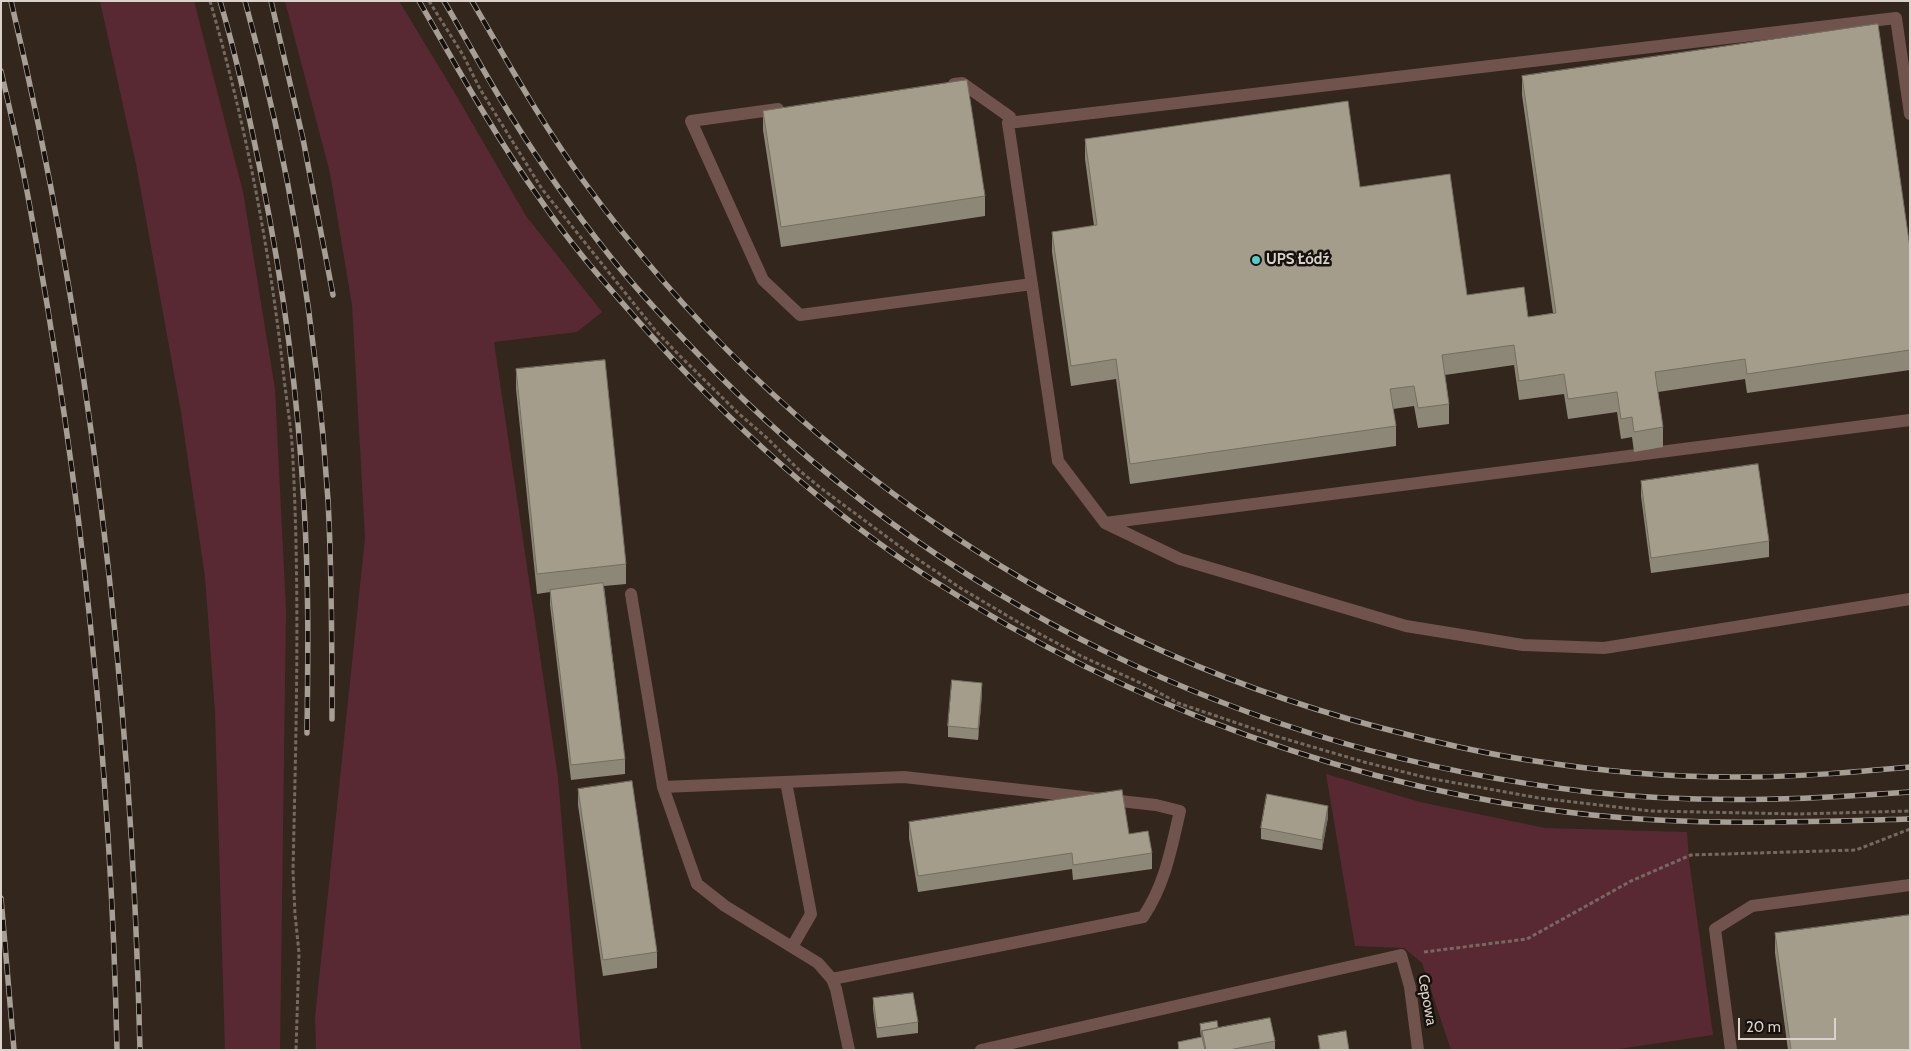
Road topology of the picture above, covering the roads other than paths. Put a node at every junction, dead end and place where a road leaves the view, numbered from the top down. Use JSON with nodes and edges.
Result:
{"nodes":[{"id":1,"x":942,"y":86,"type":"edge"},
{"id":2,"x":788,"y":107,"type":"edge"},
{"id":3,"x":1910,"y":114,"type":"edge"},
{"id":4,"x":1008,"y":123,"type":"junction"},
{"id":5,"x":1032,"y":284,"type":"junction"},
{"id":6,"x":1910,"y":420,"type":"edge"},
{"id":7,"x":1104,"y":523,"type":"junction"},
{"id":8,"x":631,"y":594,"type":"dead end"},
{"id":9,"x":1910,"y":599,"type":"edge"},
{"id":10,"x":786,"y":782,"type":"junction"},
{"id":11,"x":662,"y":787,"type":"junction"},
{"id":12,"x":1910,"y":885,"type":"edge"},
{"id":13,"x":792,"y":947,"type":"junction"},
{"id":14,"x":832,"y":979,"type":"junction"},
{"id":15,"x":849,"y":1050,"type":"edge"},
{"id":16,"x":981,"y":1050,"type":"edge"},
{"id":17,"x":1418,"y":1050,"type":"edge"},
{"id":18,"x":1731,"y":1050,"type":"edge"}],
"edges":[{"from":1,"to":4,"type":"street"},
{"from":2,"to":5,"type":"street"},
{"from":3,"to":4,"type":"street"},
{"from":4,"to":5,"type":"street"},
{"from":5,"to":7,"type":"street"},
{"from":6,"to":7,"type":"street"},
{"from":7,"to":9,"type":"street"},
{"from":8,"to":11,"type":"street"},
{"from":10,"to":11,"type":"street"},
{"from":10,"to":13,"type":"street"},
{"from":10,"to":14,"type":"street"},
{"from":11,"to":13,"type":"street"},
{"from":12,"to":18,"type":"street"},
{"from":13,"to":14,"type":"street"},
{"from":14,"to":15,"type":"street"},
{"from":16,"to":17,"type":"street","name":"Cepowa"}]}
